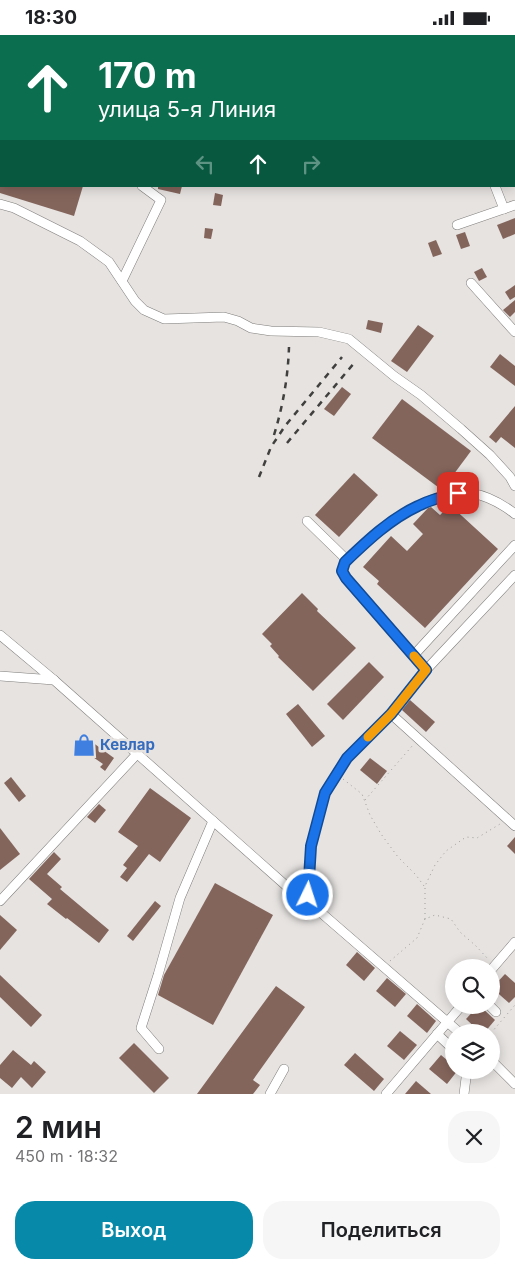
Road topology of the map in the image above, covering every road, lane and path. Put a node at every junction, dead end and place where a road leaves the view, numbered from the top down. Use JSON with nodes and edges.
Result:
{"nodes":[{"id":1,"x":143,"y":187,"type":"edge"},
{"id":2,"x":495,"y":187,"type":"edge"},
{"id":3,"x":0,"y":204,"type":"edge"},
{"id":4,"x":515,"y":205,"type":"edge"},
{"id":5,"x":504,"y":209,"type":"junction"},
{"id":6,"x":457,"y":225,"type":"dead end"},
{"id":7,"x":122,"y":281,"type":"junction"},
{"id":8,"x":471,"y":283,"type":"dead end"},
{"id":9,"x":515,"y":332,"type":"edge"},
{"id":10,"x":515,"y":486,"type":"edge"},
{"id":11,"x":515,"y":514,"type":"edge"},
{"id":12,"x":307,"y":521,"type":"dead end"},
{"id":13,"x":515,"y":545,"type":"edge"},
{"id":14,"x":346,"y":561,"type":"junction"},
{"id":15,"x":515,"y":575,"type":"edge"},
{"id":16,"x":0,"y":635,"type":"edge"},
{"id":17,"x":414,"y":655,"type":"junction"},
{"id":18,"x":426,"y":670,"type":"junction"},
{"id":19,"x":0,"y":676,"type":"edge"},
{"id":20,"x":54,"y":680,"type":"junction"},
{"id":21,"x":391,"y":714,"type":"junction"},
{"id":22,"x":419,"y":739,"type":"junction"},
{"id":23,"x":137,"y":754,"type":"junction"},
{"id":24,"x":337,"y":775,"type":"junction"},
{"id":25,"x":364,"y":800,"type":"junction"},
{"id":26,"x":213,"y":821,"type":"junction"},
{"id":27,"x":511,"y":823,"type":"edge"},
{"id":28,"x":425,"y":886,"type":"junction"},
{"id":29,"x":292,"y":891,"type":"dead end"},
{"id":30,"x":0,"y":901,"type":"edge"},
{"id":31,"x":425,"y":919,"type":"junction"},
{"id":32,"x":515,"y":942,"type":"edge"},
{"id":33,"x":486,"y":959,"type":"edge"},
{"id":34,"x":500,"y":960,"type":"edge"},
{"id":35,"x":384,"y":967,"type":"junction"},
{"id":36,"x":515,"y":1005,"type":"edge"},
{"id":37,"x":454,"y":1014,"type":"edge"},
{"id":38,"x":447,"y":1021,"type":"junction"},
{"id":39,"x":450,"y":1024,"type":"edge"},
{"id":40,"x":498,"y":1024,"type":"edge"},
{"id":41,"x":437,"y":1034,"type":"junction"},
{"id":42,"x":445,"y":1042,"type":"edge"},
{"id":43,"x":159,"y":1049,"type":"dead end"},
{"id":44,"x":284,"y":1069,"type":"dead end"},
{"id":45,"x":500,"y":1069,"type":"edge"},
{"id":46,"x":466,"y":1079,"type":"edge"},
{"id":47,"x":515,"y":1084,"type":"edge"},
{"id":48,"x":270,"y":1094,"type":"edge"},
{"id":49,"x":386,"y":1094,"type":"edge"},
{"id":50,"x":464,"y":1094,"type":"edge"}],
"edges":[{"from":1,"to":7,"type":"street"},
{"from":2,"to":5,"type":"street"},
{"from":3,"to":7,"type":"street"},
{"from":4,"to":5,"type":"street"},
{"from":5,"to":6,"type":"street"},
{"from":7,"to":10,"type":"street"},
{"from":8,"to":9,"type":"street"},
{"from":11,"to":14,"type":"street"},
{"from":12,"to":14,"type":"street"},
{"from":13,"to":17,"type":"street"},
{"from":14,"to":17,"type":"street"},
{"from":15,"to":18,"type":"street"},
{"from":16,"to":20,"type":"street"},
{"from":17,"to":18,"type":"street"},
{"from":18,"to":21,"type":"street"},
{"from":19,"to":20,"type":"street"},
{"from":20,"to":23,"type":"street"},
{"from":21,"to":22,"type":"street"},
{"from":21,"to":24,"type":"street"},
{"from":22,"to":25,"type":"path"},
{"from":22,"to":27,"type":"street"},
{"from":23,"to":26,"type":"street"},
{"from":23,"to":30,"type":"street"},
{"from":24,"to":25,"type":"path"},
{"from":24,"to":35,"type":"street"},
{"from":25,"to":28,"type":"path"},
{"from":26,"to":29,"type":"street"},
{"from":26,"to":43,"type":"street"},
{"from":27,"to":28,"type":"path"},
{"from":28,"to":31,"type":"path"},
{"from":31,"to":33,"type":"path"},
{"from":31,"to":35,"type":"path"},
{"from":32,"to":34,"type":"street"},
{"from":35,"to":38,"type":"street"},
{"from":36,"to":40,"type":"path"},
{"from":37,"to":38,"type":"street"},
{"from":38,"to":39,"type":"street"},
{"from":38,"to":41,"type":"street"},
{"from":41,"to":42,"type":"street"},
{"from":41,"to":49,"type":"street"},
{"from":44,"to":48,"type":"street"},
{"from":45,"to":47,"type":"street"},
{"from":46,"to":50,"type":"street"}]}
